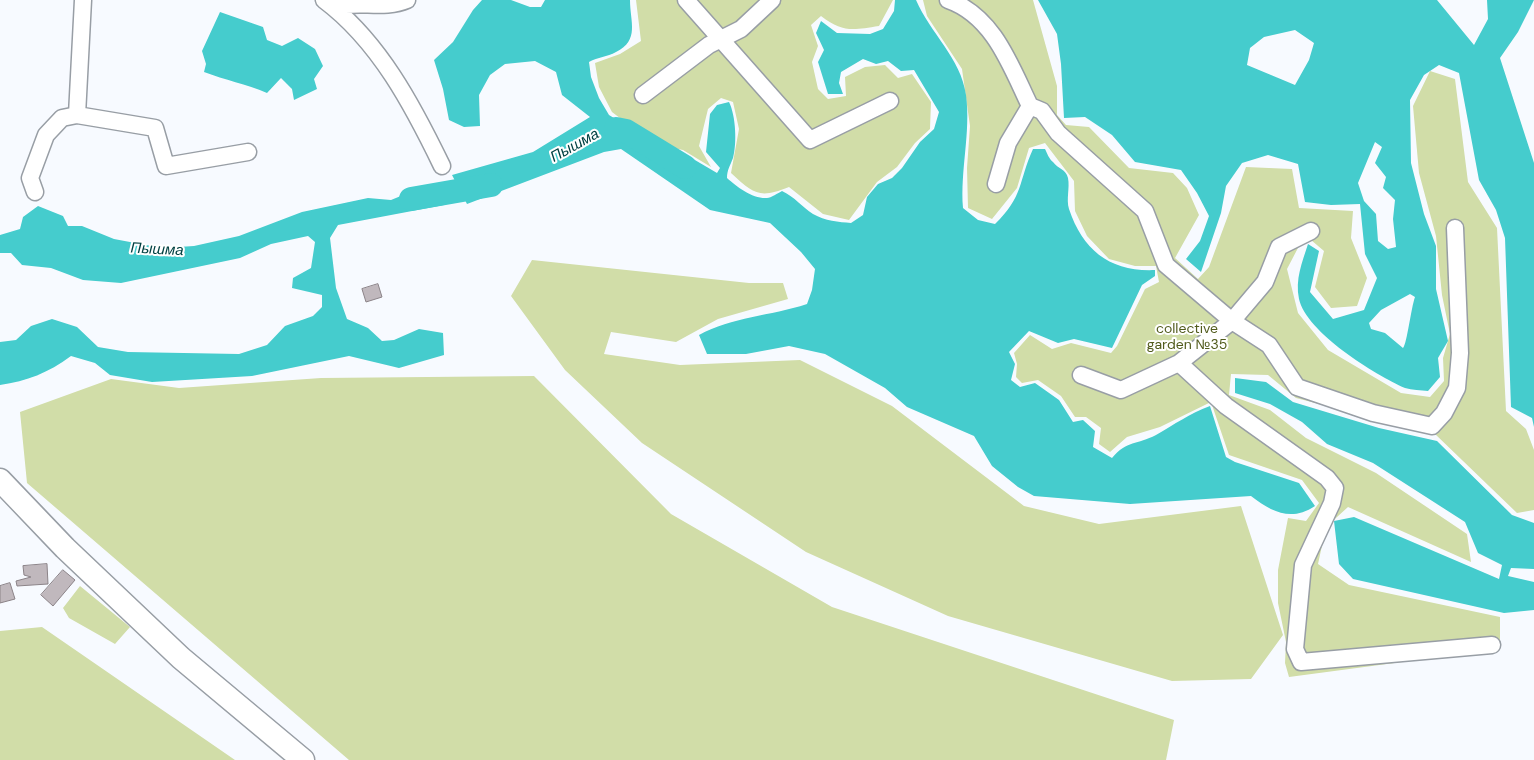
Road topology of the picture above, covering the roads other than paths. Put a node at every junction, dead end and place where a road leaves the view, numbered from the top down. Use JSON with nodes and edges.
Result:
{"nodes":[{"id":1,"x":83,"y":0,"type":"edge"},
{"id":2,"x":407,"y":0,"type":"edge"},
{"id":3,"x":686,"y":0,"type":"edge"},
{"id":4,"x":772,"y":0,"type":"edge"},
{"id":5,"x":948,"y":0,"type":"edge"},
{"id":6,"x":329,"y":4,"type":"edge"},
{"id":7,"x":722,"y":40,"type":"junction"},
{"id":8,"x":642,"y":94,"type":"dead end"},
{"id":9,"x":890,"y":101,"type":"dead end"},
{"id":10,"x":1036,"y":109,"type":"junction"},
{"id":11,"x":76,"y":115,"type":"junction"},
{"id":12,"x":248,"y":152,"type":"dead end"},
{"id":13,"x":442,"y":166,"type":"dead end"},
{"id":14,"x":996,"y":184,"type":"dead end"},
{"id":15,"x":35,"y":192,"type":"dead end"},
{"id":16,"x":1455,"y":228,"type":"dead end"},
{"id":17,"x":1310,"y":231,"type":"dead end"},
{"id":18,"x":1232,"y":321,"type":"junction"},
{"id":19,"x":1179,"y":363,"type":"junction"},
{"id":20,"x":1081,"y":375,"type":"dead end"},
{"id":21,"x":0,"y":480,"type":"edge"},
{"id":22,"x":1492,"y":646,"type":"dead end"},
{"id":23,"x":303,"y":760,"type":"edge"}],
"edges":[{"from":1,"to":11,"type":"street"},
{"from":2,"to":6,"type":"street"},
{"from":3,"to":7,"type":"street"},
{"from":4,"to":7,"type":"street"},
{"from":5,"to":10,"type":"street"},
{"from":6,"to":13,"type":"street"},
{"from":7,"to":8,"type":"street"},
{"from":7,"to":9,"type":"street"},
{"from":10,"to":14,"type":"street"},
{"from":10,"to":18,"type":"street"},
{"from":11,"to":12,"type":"street"},
{"from":11,"to":15,"type":"street"},
{"from":16,"to":18,"type":"street"},
{"from":17,"to":18,"type":"street"},
{"from":18,"to":19,"type":"street"},
{"from":19,"to":20,"type":"street"},
{"from":19,"to":22,"type":"street"},
{"from":21,"to":23,"type":"street"}]}
